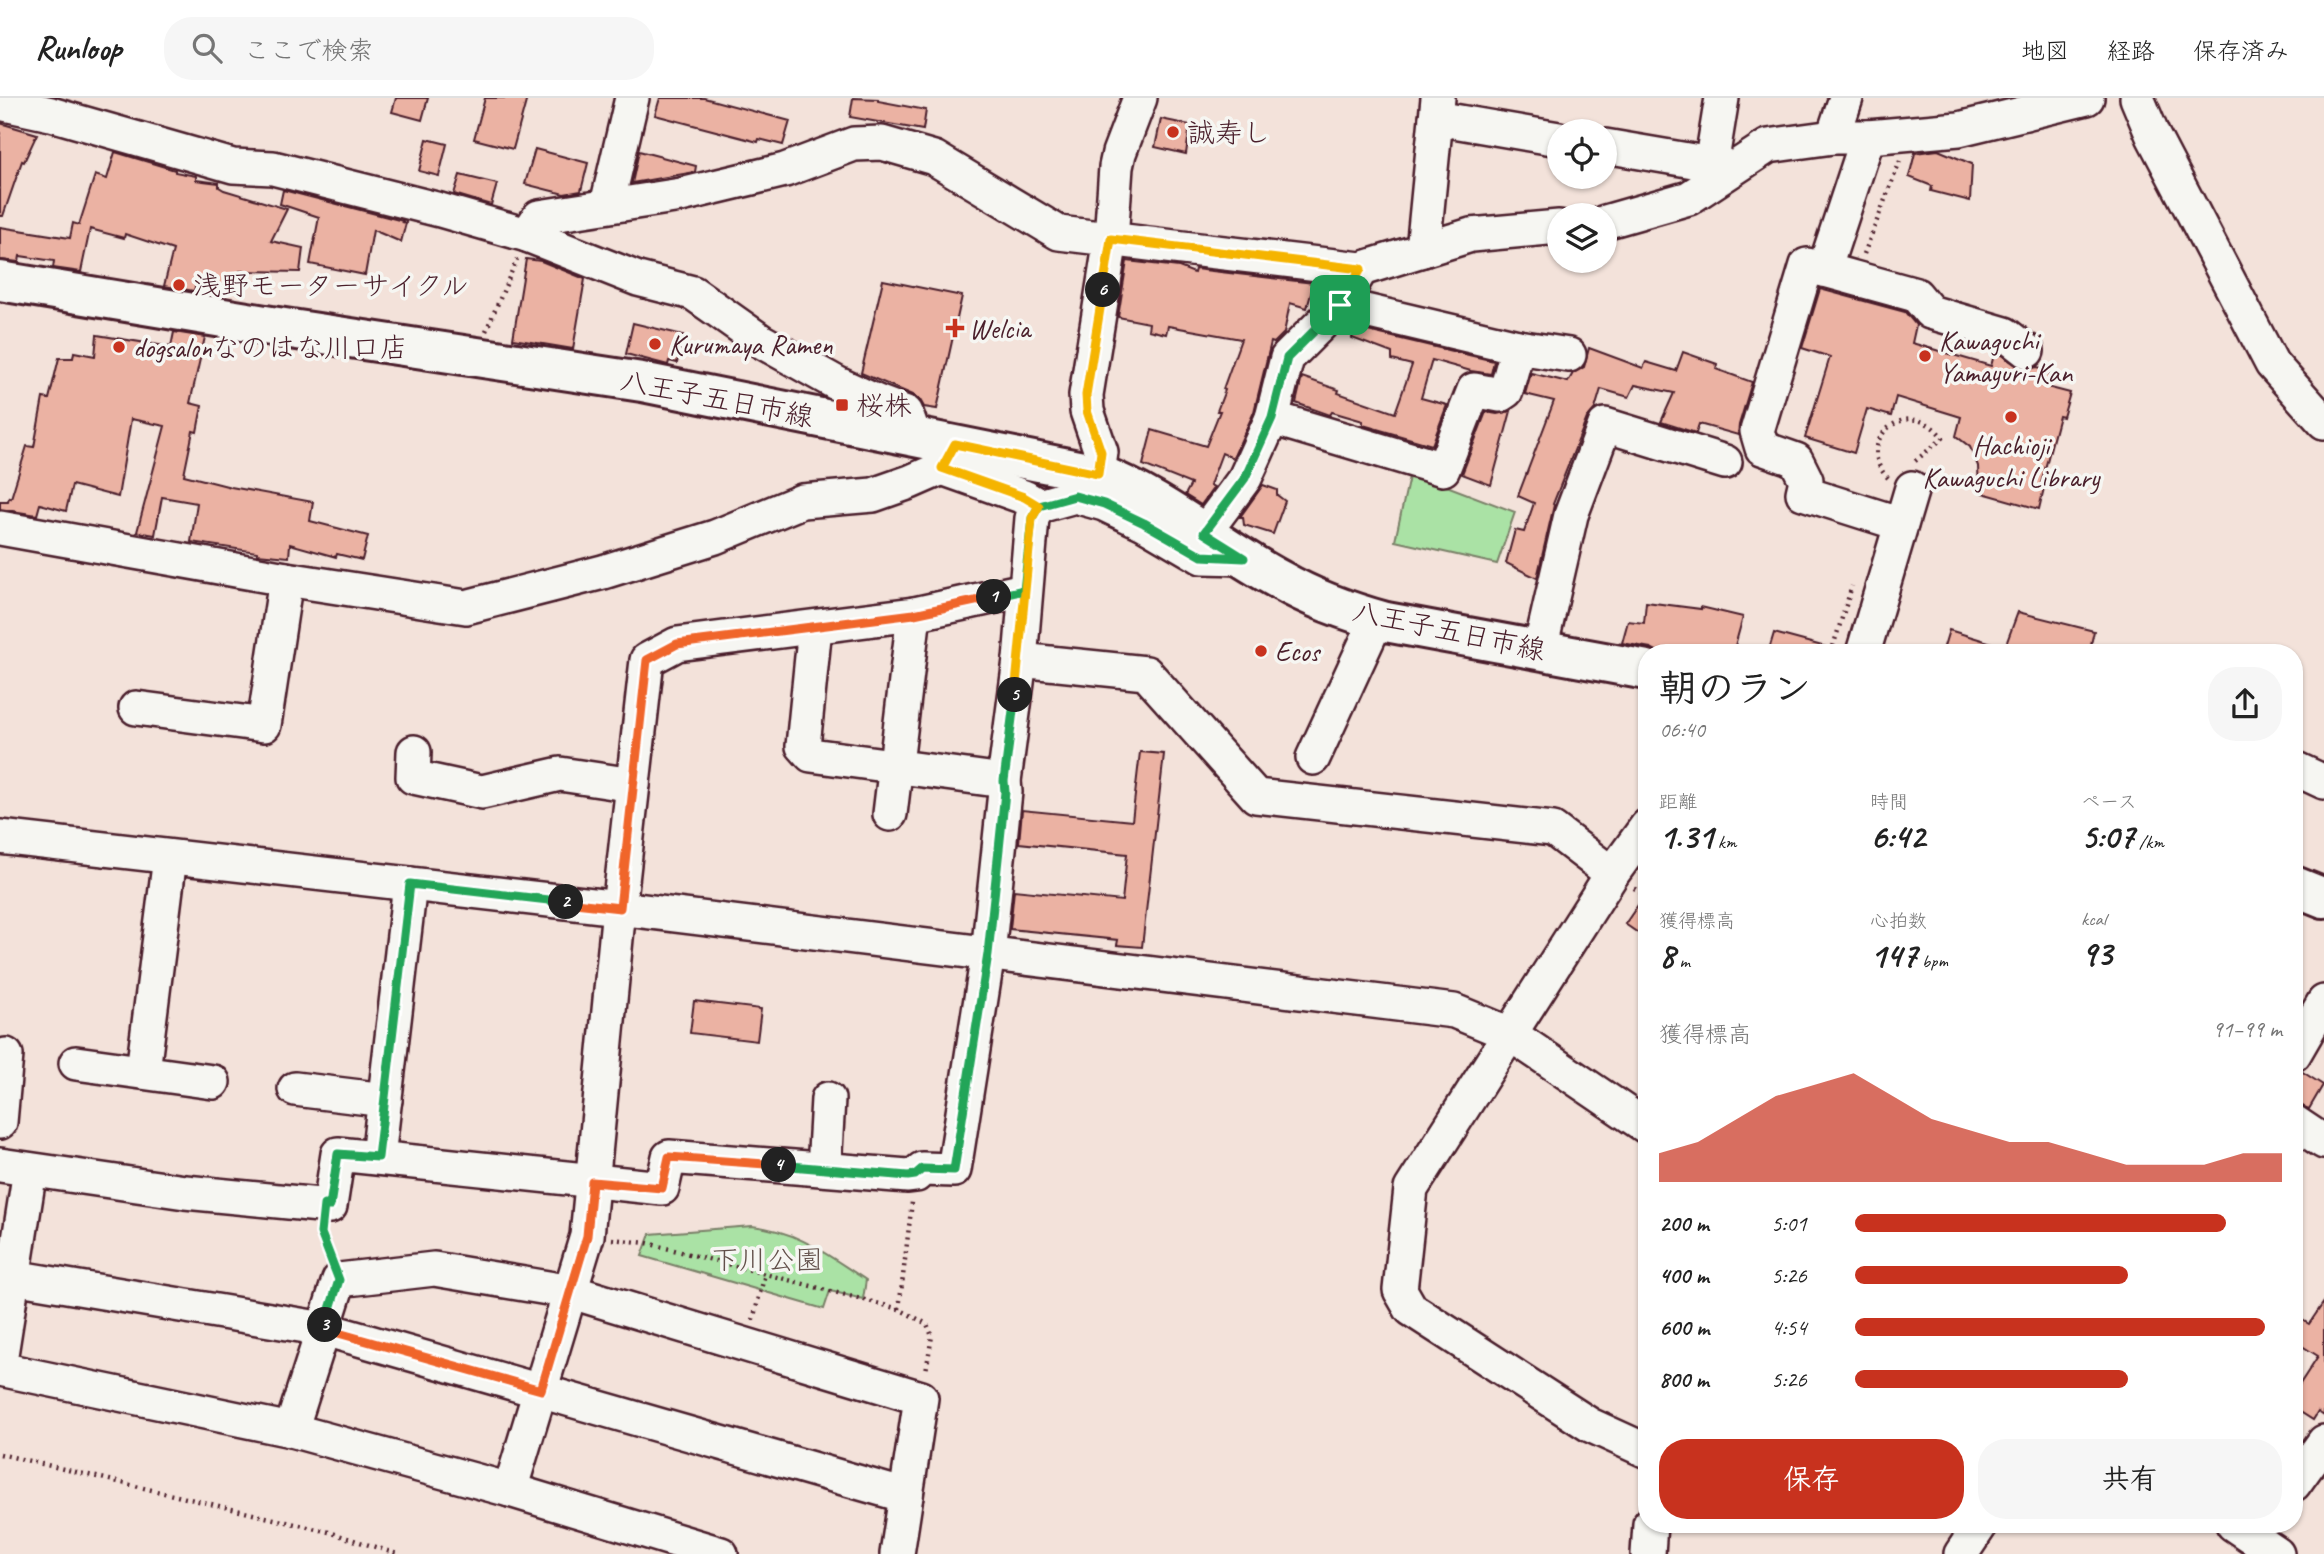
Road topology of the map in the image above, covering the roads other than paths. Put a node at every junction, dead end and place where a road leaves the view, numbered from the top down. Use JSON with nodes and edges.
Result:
{"nodes":[{"id":1,"x":632,"y":98,"type":"edge"},
{"id":2,"x":1140,"y":98,"type":"edge"},
{"id":3,"x":1722,"y":98,"type":"edge"},
{"id":4,"x":1846,"y":98,"type":"edge"},
{"id":5,"x":2087,"y":98,"type":"edge"},
{"id":6,"x":2137,"y":98,"type":"edge"},
{"id":7,"x":0,"y":103,"type":"edge"},
{"id":8,"x":56,"y":106,"type":"edge"},
{"id":9,"x":1437,"y":108,"type":"edge"},
{"id":10,"x":1961,"y":113,"type":"edge"},
{"id":11,"x":1547,"y":136,"type":"edge"},
{"id":12,"x":1833,"y":137,"type":"junction"},
{"id":13,"x":1868,"y":137,"type":"junction"},
{"id":14,"x":1617,"y":149,"type":"edge"},
{"id":15,"x":1709,"y":175,"type":"junction"},
{"id":16,"x":607,"y":205,"type":"junction"},
{"id":17,"x":1617,"y":219,"type":"edge"},
{"id":18,"x":1547,"y":228,"type":"edge"},
{"id":19,"x":527,"y":235,"type":"junction"},
{"id":20,"x":1111,"y":239,"type":"junction"},
{"id":21,"x":1423,"y":250,"type":"junction"},
{"id":22,"x":1361,"y":269,"type":"junction"},
{"id":23,"x":1840,"y":274,"type":"junction"},
{"id":24,"x":0,"y":281,"type":"edge"},
{"id":25,"x":1340,"y":305,"type":"junction"},
{"id":26,"x":1518,"y":347,"type":"junction"},
{"id":27,"x":2027,"y":351,"type":"dead end"},
{"id":28,"x":1569,"y":355,"type":"dead end"},
{"id":29,"x":1272,"y":418,"type":"junction"},
{"id":30,"x":2324,"y":422,"type":"edge"},
{"id":31,"x":914,"y":435,"type":"junction"},
{"id":32,"x":949,"y":456,"type":"junction"},
{"id":33,"x":1725,"y":462,"type":"dead end"},
{"id":34,"x":1098,"y":474,"type":"junction"},
{"id":35,"x":1902,"y":484,"type":"road end"},
{"id":36,"x":1039,"y":506,"type":"junction"},
{"id":37,"x":1901,"y":524,"type":"junction"},
{"id":38,"x":0,"y":528,"type":"edge"},
{"id":39,"x":1204,"y":533,"type":"junction"},
{"id":40,"x":1244,"y":558,"type":"junction"},
{"id":41,"x":286,"y":579,"type":"junction"},
{"id":42,"x":1024,"y":590,"type":"junction"},
{"id":43,"x":914,"y":614,"type":"junction"},
{"id":44,"x":1377,"y":619,"type":"junction"},
{"id":45,"x":815,"y":627,"type":"junction"},
{"id":46,"x":1866,"y":644,"type":"edge"},
{"id":47,"x":1540,"y":650,"type":"junction"},
{"id":48,"x":1020,"y":660,"type":"junction"},
{"id":49,"x":1638,"y":668,"type":"edge"},
{"id":50,"x":136,"y":708,"type":"dead end"},
{"id":51,"x":414,"y":752,"type":"dead end"},
{"id":52,"x":1313,"y":758,"type":"dead end"},
{"id":53,"x":897,"y":766,"type":"junction"},
{"id":54,"x":2303,"y":772,"type":"edge"},
{"id":55,"x":1004,"y":781,"type":"junction"},
{"id":56,"x":2324,"y":782,"type":"edge"},
{"id":57,"x":634,"y":785,"type":"junction"},
{"id":58,"x":890,"y":814,"type":"dead end"},
{"id":59,"x":0,"y":837,"type":"edge"},
{"id":60,"x":1638,"y":838,"type":"edge"},
{"id":61,"x":170,"y":856,"type":"junction"},
{"id":62,"x":1612,"y":874,"type":"junction"},
{"id":63,"x":410,"y":884,"type":"junction"},
{"id":64,"x":2303,"y":890,"type":"edge"},
{"id":65,"x":2324,"y":898,"type":"edge"},
{"id":66,"x":620,"y":908,"type":"junction"},
{"id":67,"x":988,"y":954,"type":"junction"},
{"id":68,"x":2324,"y":1002,"type":"edge"},
{"id":69,"x":1510,"y":1034,"type":"junction"},
{"id":70,"x":2303,"y":1038,"type":"edge"},
{"id":71,"x":6,"y":1055,"type":"dead end"},
{"id":72,"x":76,"y":1063,"type":"dead end"},
{"id":73,"x":143,"y":1071,"type":"junction"},
{"id":74,"x":213,"y":1082,"type":"dead end"},
{"id":75,"x":295,"y":1089,"type":"dead end"},
{"id":76,"x":828,"y":1099,"type":"dead end"},
{"id":77,"x":384,"y":1100,"type":"junction"},
{"id":78,"x":1638,"y":1121,"type":"edge"},
{"id":79,"x":0,"y":1122,"type":"edge"},
{"id":80,"x":2303,"y":1128,"type":"edge"},
{"id":81,"x":2324,"y":1142,"type":"edge"},
{"id":82,"x":378,"y":1157,"type":"junction"},
{"id":83,"x":15,"y":1167,"type":"edge"},
{"id":84,"x":824,"y":1169,"type":"junction"},
{"id":85,"x":592,"y":1182,"type":"junction"},
{"id":86,"x":10,"y":1266,"type":"edge"},
{"id":87,"x":572,"y":1292,"type":"junction"},
{"id":88,"x":324,"y":1329,"type":"junction"},
{"id":89,"x":0,"y":1362,"type":"edge"},
{"id":90,"x":0,"y":1369,"type":"edge"},
{"id":91,"x":541,"y":1390,"type":"junction"},
{"id":92,"x":291,"y":1430,"type":"junction"},
{"id":93,"x":2324,"y":1442,"type":"edge"},
{"id":94,"x":1638,"y":1447,"type":"edge"},
{"id":95,"x":2303,"y":1471,"type":"edge"},
{"id":96,"x":510,"y":1490,"type":"junction"},
{"id":97,"x":906,"y":1496,"type":"junction"},
{"id":98,"x":1649,"y":1533,"type":"edge"},
{"id":99,"x":1975,"y":1533,"type":"edge"},
{"id":100,"x":721,"y":1554,"type":"edge"},
{"id":101,"x":897,"y":1554,"type":"edge"},
{"id":102,"x":1648,"y":1554,"type":"edge"},
{"id":103,"x":1961,"y":1554,"type":"edge"}],
"edges":[{"from":1,"to":16,"type":"street"},
{"from":2,"to":20,"type":"street"},
{"from":3,"to":15,"type":"street"},
{"from":4,"to":12,"type":"street"},
{"from":5,"to":10,"type":"street"},
{"from":6,"to":30,"type":"street"},
{"from":7,"to":8,"type":"street"},
{"from":8,"to":19,"type":"street"},
{"from":9,"to":11,"type":"street"},
{"from":9,"to":21,"type":"street"},
{"from":10,"to":13,"type":"street"},
{"from":12,"to":13,"type":"street"},
{"from":12,"to":15,"type":"street"},
{"from":13,"to":23,"type":"street"},
{"from":14,"to":15,"type":"street"},
{"from":15,"to":17,"type":"street"},
{"from":16,"to":19,"type":"street"},
{"from":16,"to":20,"type":"street"},
{"from":18,"to":21,"type":"street"},
{"from":19,"to":31,"type":"street"},
{"from":20,"to":22,"type":"street"},
{"from":20,"to":34,"type":"street"},
{"from":21,"to":22,"type":"street"},
{"from":22,"to":25,"type":"street"},
{"from":23,"to":27,"type":"street"},
{"from":23,"to":37,"type":"street"},
{"from":24,"to":31,"type":"main road","name":"八王子五日市線"},
{"from":25,"to":26,"type":"street"},
{"from":25,"to":29,"type":"street"},
{"from":26,"to":28,"type":"street"},
{"from":26,"to":29,"type":"street"},
{"from":29,"to":39,"type":"street"},
{"from":31,"to":32,"type":"main road","name":"八王子五日市線"},
{"from":32,"to":34,"type":"main road","name":"八王子五日市線"},
{"from":32,"to":36,"type":"street"},
{"from":32,"to":41,"type":"street"},
{"from":33,"to":47,"type":"street"},
{"from":34,"to":39,"type":"main road","name":"八王子五日市線"},
{"from":35,"to":37,"type":"street"},
{"from":36,"to":40,"type":"street"},
{"from":36,"to":42,"type":"street"},
{"from":37,"to":46,"type":"street"},
{"from":38,"to":41,"type":"street"},
{"from":39,"to":40,"type":"main road","name":"八王子五日市線"},
{"from":40,"to":44,"type":"main road","name":"八王子五日市線"},
{"from":41,"to":50,"type":"street"},
{"from":42,"to":43,"type":"street"},
{"from":42,"to":48,"type":"street"},
{"from":43,"to":45,"type":"street"},
{"from":43,"to":53,"type":"street"},
{"from":44,"to":47,"type":"main road","name":"八王子五日市線"},
{"from":44,"to":52,"type":"street"},
{"from":45,"to":53,"type":"street"},
{"from":45,"to":57,"type":"street"},
{"from":47,"to":49,"type":"main road","name":"八王子五日市線"},
{"from":48,"to":55,"type":"street"},
{"from":48,"to":62,"type":"street"},
{"from":51,"to":57,"type":"street"},
{"from":53,"to":55,"type":"street"},
{"from":53,"to":58,"type":"street"},
{"from":54,"to":56,"type":"street"},
{"from":55,"to":67,"type":"street"},
{"from":57,"to":66,"type":"street"},
{"from":59,"to":61,"type":"street"},
{"from":60,"to":62,"type":"street"},
{"from":61,"to":63,"type":"street"},
{"from":61,"to":73,"type":"street"},
{"from":62,"to":69,"type":"street"},
{"from":63,"to":66,"type":"street"},
{"from":63,"to":77,"type":"street"},
{"from":64,"to":65,"type":"main road"},
{"from":66,"to":67,"type":"street"},
{"from":66,"to":85,"type":"street"},
{"from":67,"to":69,"type":"street"},
{"from":67,"to":84,"type":"street"},
{"from":68,"to":70,"type":"street"},
{"from":69,"to":78,"type":"street"},
{"from":69,"to":94,"type":"street"},
{"from":71,"to":79,"type":"street"},
{"from":72,"to":73,"type":"street"},
{"from":73,"to":74,"type":"street"},
{"from":75,"to":77,"type":"street"},
{"from":76,"to":84,"type":"street"},
{"from":77,"to":82,"type":"street"},
{"from":80,"to":81,"type":"street"},
{"from":82,"to":83,"type":"street"},
{"from":82,"to":85,"type":"street"},
{"from":83,"to":86,"type":"street"},
{"from":84,"to":85,"type":"street"},
{"from":85,"to":87,"type":"street"},
{"from":86,"to":88,"type":"street"},
{"from":86,"to":89,"type":"street"},
{"from":87,"to":88,"type":"street"},
{"from":87,"to":91,"type":"street"},
{"from":87,"to":97,"type":"street"},
{"from":88,"to":91,"type":"street"},
{"from":88,"to":92,"type":"street"},
{"from":90,"to":92,"type":"street"},
{"from":91,"to":96,"type":"street"},
{"from":91,"to":97,"type":"street"},
{"from":92,"to":96,"type":"street"},
{"from":93,"to":95,"type":"street"},
{"from":96,"to":100,"type":"street"},
{"from":97,"to":101,"type":"street"},
{"from":98,"to":102,"type":"street"},
{"from":99,"to":103,"type":"street"}]}
